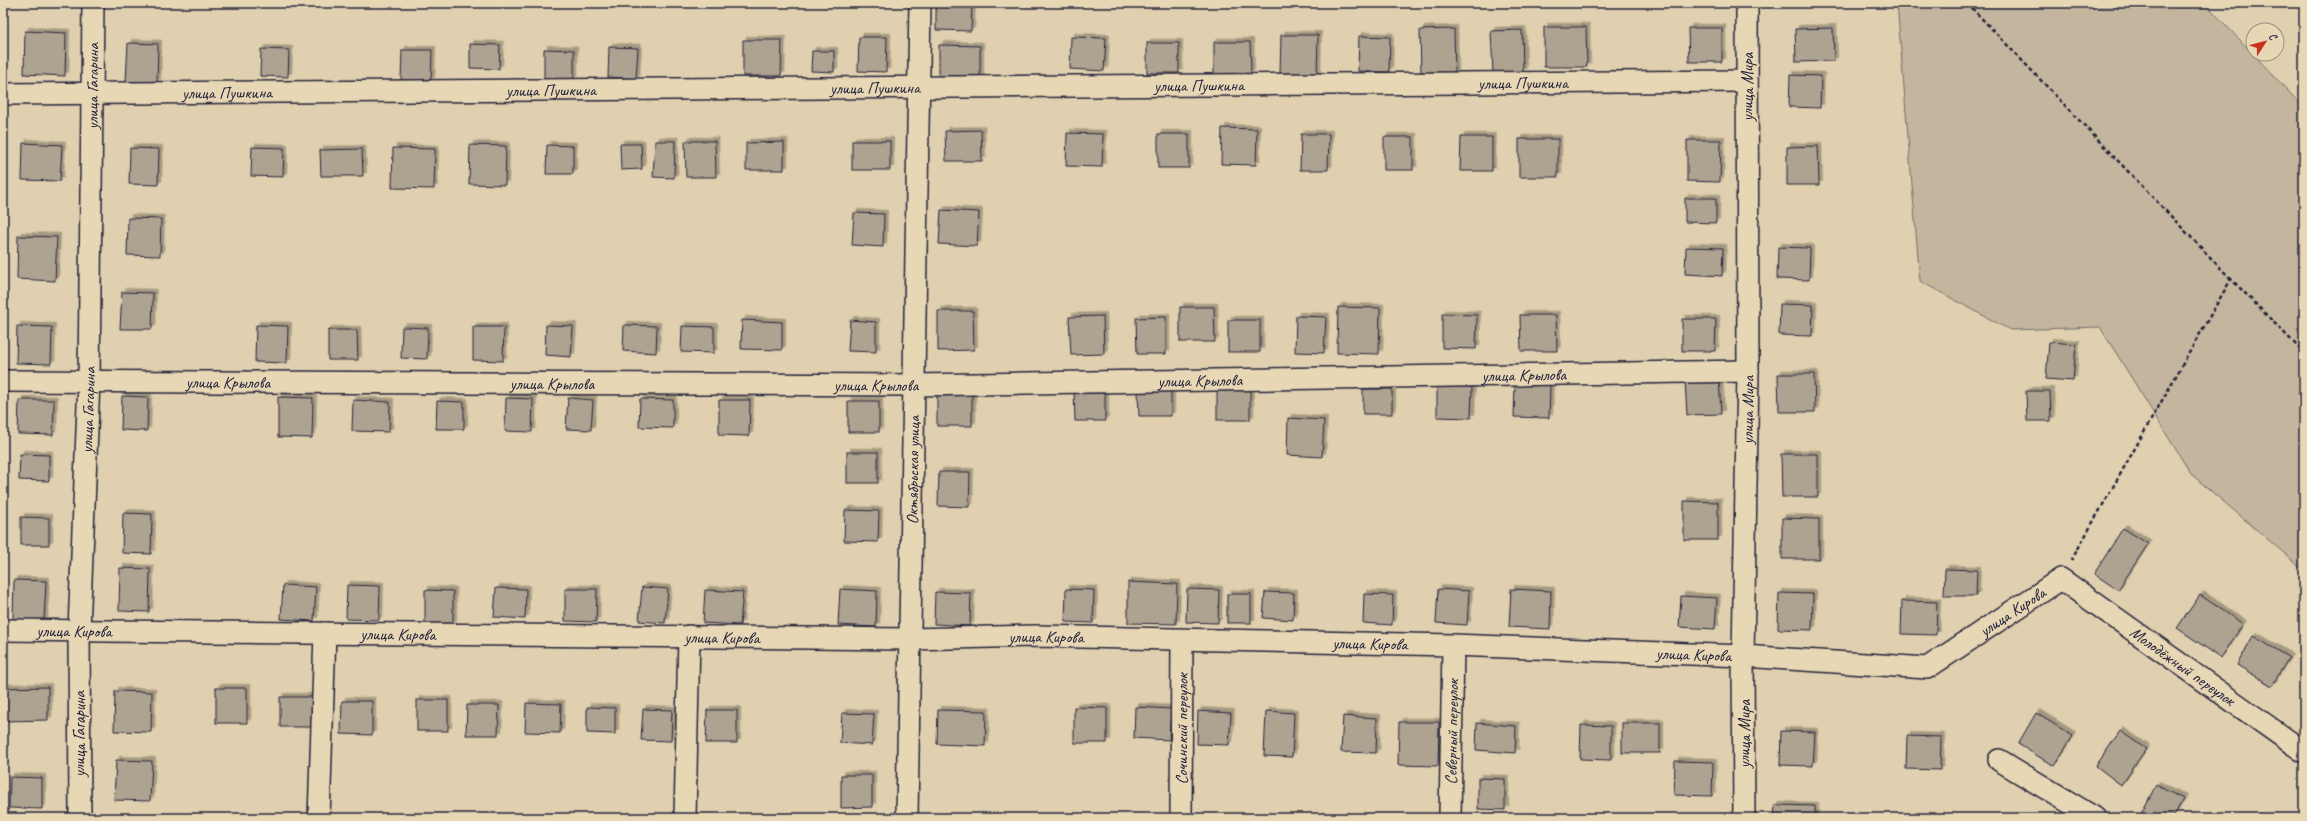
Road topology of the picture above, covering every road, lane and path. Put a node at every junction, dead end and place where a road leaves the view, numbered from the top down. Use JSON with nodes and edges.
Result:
{"nodes":[{"id":1,"x":93,"y":3,"type":"edge"},
{"id":2,"x":920,"y":3,"type":"edge"},
{"id":3,"x":1747,"y":3,"type":"edge"},
{"id":4,"x":1967,"y":3,"type":"edge"},
{"id":5,"x":1747,"y":81,"type":"junction"},
{"id":6,"x":920,"y":87,"type":"junction"},
{"id":7,"x":91,"y":93,"type":"junction"},
{"id":8,"x":3,"y":94,"type":"edge"},
{"id":9,"x":2231,"y":279,"type":"junction"},
{"id":10,"x":2304,"y":353,"type":"edge"},
{"id":11,"x":1748,"y":371,"type":"junction"},
{"id":12,"x":3,"y":381,"type":"edge"},
{"id":13,"x":89,"y":381,"type":"junction"},
{"id":14,"x":914,"y":385,"type":"junction"},
{"id":15,"x":2061,"y":579,"type":"junction"},
{"id":16,"x":3,"y":630,"type":"edge"},
{"id":17,"x":79,"y":630,"type":"junction"},
{"id":18,"x":325,"y":632,"type":"junction"},
{"id":19,"x":689,"y":636,"type":"junction"},
{"id":20,"x":909,"y":640,"type":"junction"},
{"id":21,"x":1182,"y":641,"type":"junction"},
{"id":22,"x":1453,"y":645,"type":"junction"},
{"id":23,"x":1743,"y":656,"type":"junction"},
{"id":24,"x":2304,"y":752,"type":"edge"},
{"id":25,"x":1999,"y":760,"type":"dead end"},
{"id":26,"x":80,"y":818,"type":"edge"},
{"id":27,"x":319,"y":818,"type":"edge"},
{"id":28,"x":684,"y":818,"type":"edge"},
{"id":29,"x":907,"y":818,"type":"edge"},
{"id":30,"x":1181,"y":818,"type":"edge"},
{"id":31,"x":1450,"y":818,"type":"edge"},
{"id":32,"x":1744,"y":818,"type":"edge"},
{"id":33,"x":2094,"y":818,"type":"edge"}],
"edges":[{"from":1,"to":7,"type":"street","name":"улица Гагарина"},
{"from":2,"to":6,"type":"street","name":"Октябрьская улица"},
{"from":3,"to":5,"type":"street","name":"улица Мира"},
{"from":4,"to":9,"type":"path"},
{"from":5,"to":6,"type":"street","name":"улица Пушкина"},
{"from":5,"to":11,"type":"street","name":"улица Мира"},
{"from":6,"to":7,"type":"street","name":"улица Пушкина"},
{"from":6,"to":14,"type":"street","name":"Октябрьская улица"},
{"from":7,"to":8,"type":"street","name":"улица Пушкина"},
{"from":7,"to":13,"type":"street","name":"улица Гагарина"},
{"from":9,"to":10,"type":"path"},
{"from":9,"to":15,"type":"path"},
{"from":11,"to":14,"type":"street","name":"улица Крылова"},
{"from":11,"to":23,"type":"street","name":"улица Мира"},
{"from":12,"to":13,"type":"street","name":"улица Крылова"},
{"from":13,"to":14,"type":"street","name":"улица Крылова"},
{"from":13,"to":17,"type":"street","name":"улица Гагарина"},
{"from":14,"to":20,"type":"street","name":"Октябрьская улица"},
{"from":15,"to":23,"type":"street","name":"улица Кирова"},
{"from":15,"to":24,"type":"street","name":"Молодёжный переулок"},
{"from":16,"to":17,"type":"street","name":"улица Кирова"},
{"from":17,"to":18,"type":"street","name":"улица Кирова"},
{"from":17,"to":26,"type":"street","name":"улица Гагарина"},
{"from":18,"to":19,"type":"street","name":"улица Кирова"},
{"from":18,"to":27,"type":"street"},
{"from":19,"to":20,"type":"street","name":"улица Кирова"},
{"from":19,"to":28,"type":"street"},
{"from":20,"to":21,"type":"street","name":"улица Кирова"},
{"from":20,"to":29,"type":"street","name":"Октябрьская улица"},
{"from":21,"to":22,"type":"street","name":"улица Кирова"},
{"from":21,"to":30,"type":"street","name":"Сочинский переулок"},
{"from":22,"to":23,"type":"street","name":"улица Кирова"},
{"from":22,"to":31,"type":"street","name":"Северный переулок"},
{"from":23,"to":32,"type":"street","name":"улица Мира"},
{"from":25,"to":33,"type":"street"}]}
